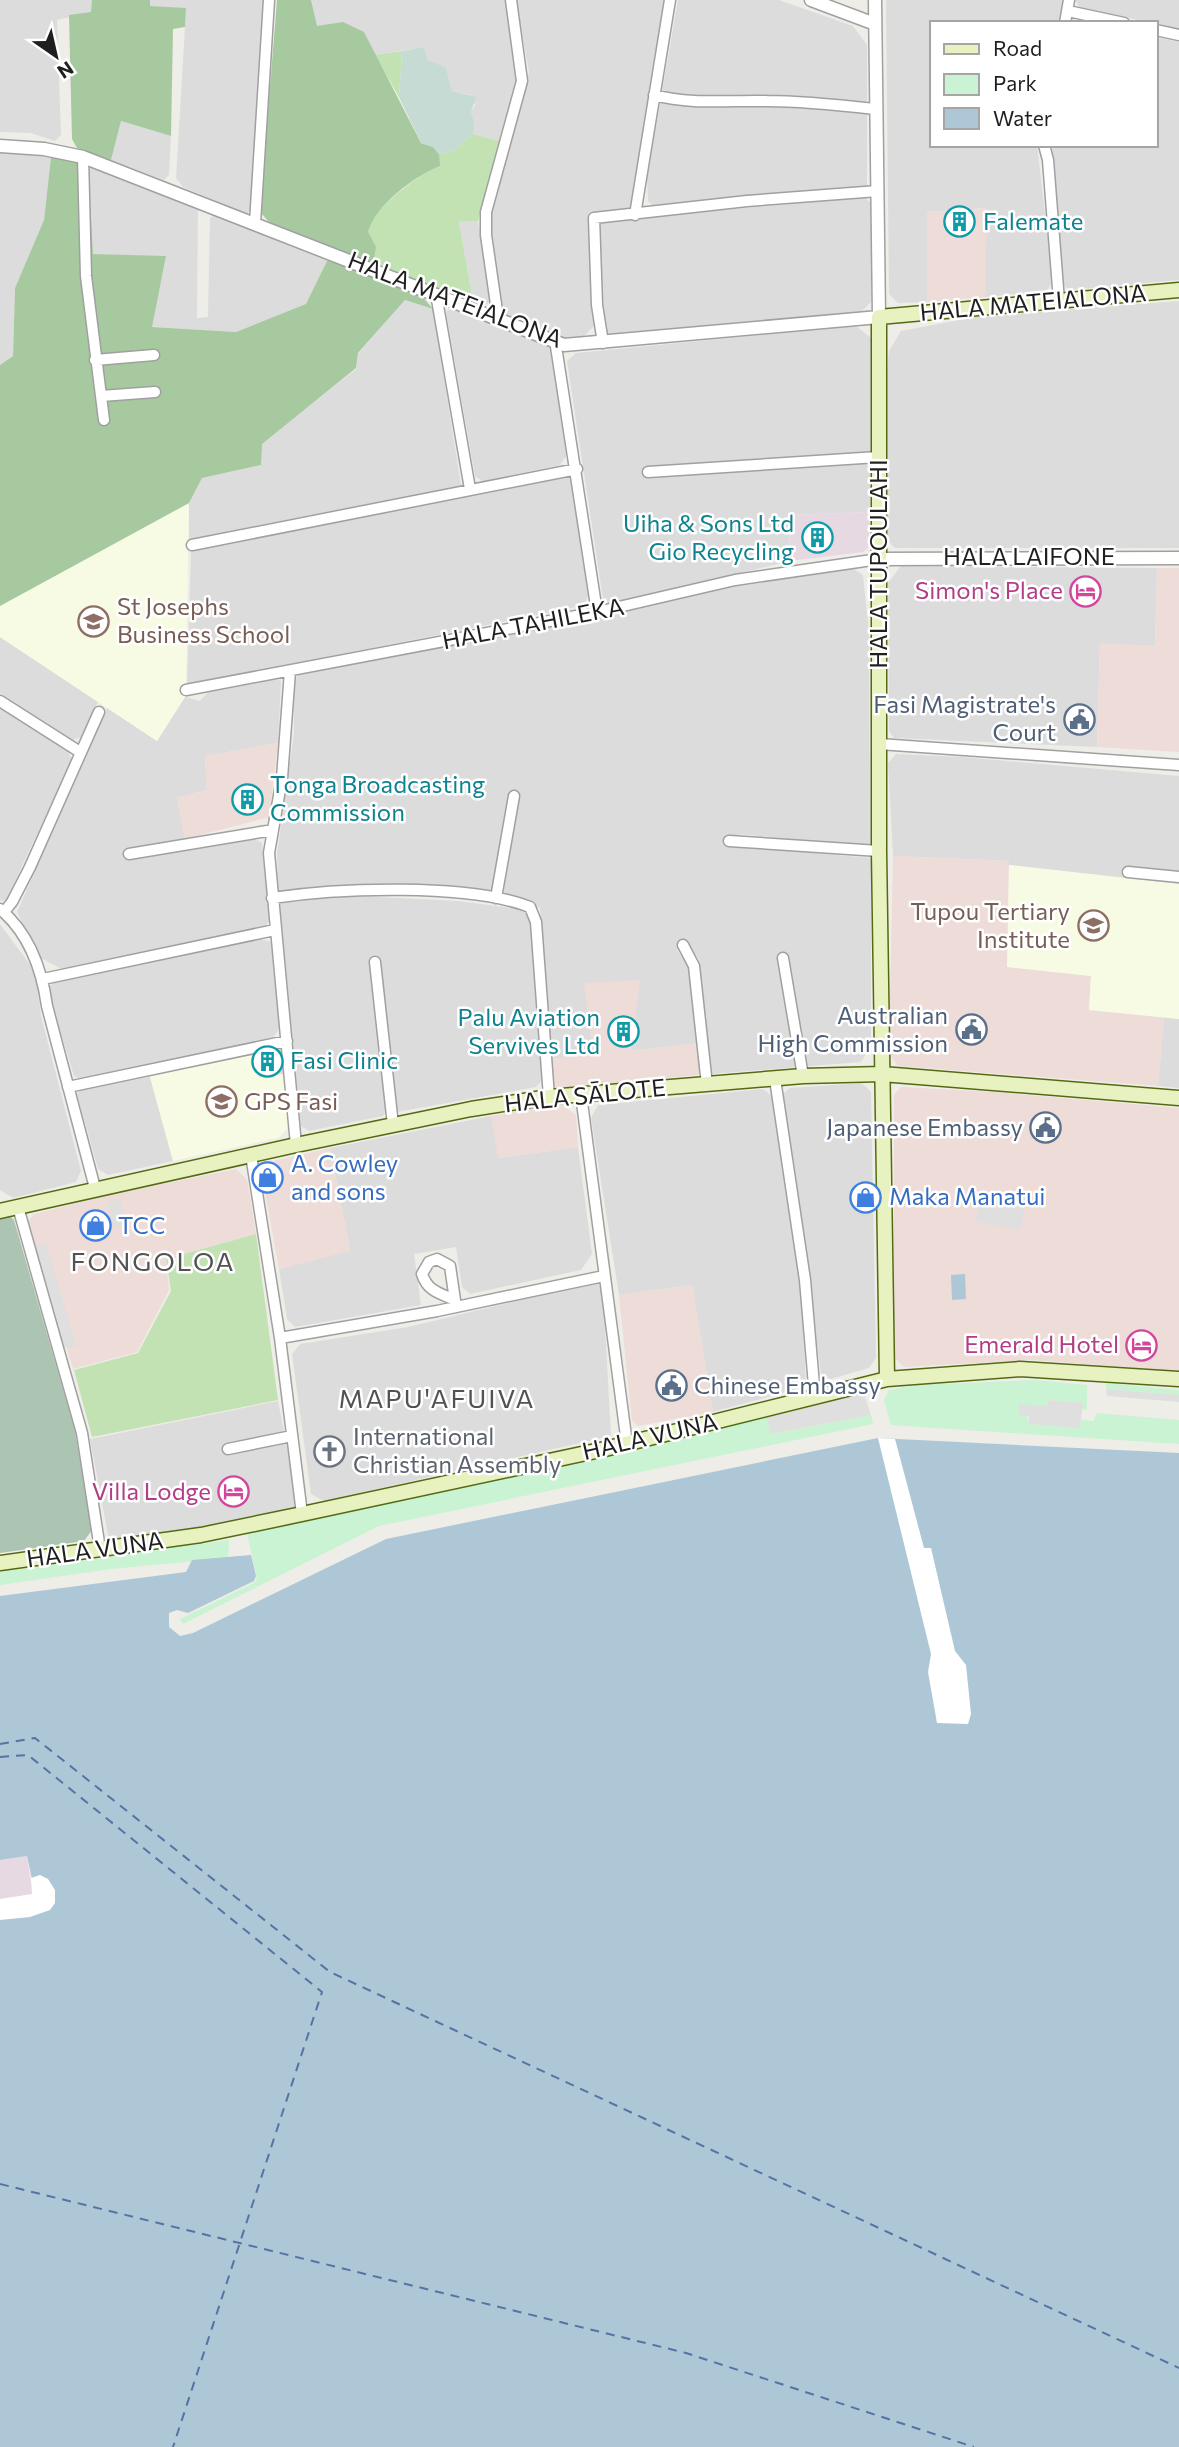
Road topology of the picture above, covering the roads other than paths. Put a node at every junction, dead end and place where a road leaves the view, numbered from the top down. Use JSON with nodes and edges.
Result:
{"nodes":[{"id":1,"x":269,"y":0,"type":"edge"},
{"id":2,"x":511,"y":0,"type":"edge"},
{"id":3,"x":670,"y":0,"type":"edge"},
{"id":4,"x":811,"y":0,"type":"edge"},
{"id":5,"x":875,"y":0,"type":"edge"},
{"id":6,"x":1068,"y":5,"type":"edge"},
{"id":7,"x":1118,"y":21,"type":"edge"},
{"id":8,"x":875,"y":24,"type":"junction"},
{"id":9,"x":1158,"y":30,"type":"edge"},
{"id":10,"x":1179,"y":35,"type":"edge"},
{"id":11,"x":654,"y":95,"type":"junction"},
{"id":12,"x":875,"y":108,"type":"junction"},
{"id":13,"x":0,"y":146,"type":"edge"},
{"id":14,"x":1045,"y":147,"type":"edge"},
{"id":15,"x":83,"y":158,"type":"junction"},
{"id":16,"x":878,"y":191,"type":"junction"},
{"id":17,"x":635,"y":215,"type":"junction"},
{"id":18,"x":255,"y":223,"type":"junction"},
{"id":19,"x":1179,"y":290,"type":"edge"},
{"id":20,"x":436,"y":294,"type":"junction"},
{"id":21,"x":1059,"y":300,"type":"junction"},
{"id":22,"x":879,"y":317,"type":"junction"},
{"id":23,"x":498,"y":318,"type":"junction"},
{"id":24,"x":555,"y":340,"type":"junction"},
{"id":25,"x":603,"y":343,"type":"junction"},
{"id":26,"x":155,"y":355,"type":"dead end"},
{"id":27,"x":95,"y":360,"type":"junction"},
{"id":28,"x":155,"y":392,"type":"dead end"},
{"id":29,"x":101,"y":396,"type":"junction"},
{"id":30,"x":104,"y":420,"type":"dead end"},
{"id":31,"x":878,"y":457,"type":"junction"},
{"id":32,"x":577,"y":469,"type":"junction"},
{"id":33,"x":648,"y":472,"type":"dead end"},
{"id":34,"x":470,"y":489,"type":"junction"},
{"id":35,"x":192,"y":544,"type":"dead end"},
{"id":36,"x":1179,"y":558,"type":"edge"},
{"id":37,"x":879,"y":559,"type":"junction"},
{"id":38,"x":597,"y":612,"type":"junction"},
{"id":39,"x":290,"y":671,"type":"junction"},
{"id":40,"x":186,"y":690,"type":"dead end"},
{"id":41,"x":0,"y":701,"type":"edge"},
{"id":42,"x":99,"y":712,"type":"dead end"},
{"id":43,"x":879,"y":744,"type":"junction"},
{"id":44,"x":80,"y":752,"type":"junction"},
{"id":45,"x":1179,"y":765,"type":"edge"},
{"id":46,"x":514,"y":796,"type":"dead end"},
{"id":47,"x":273,"y":830,"type":"junction"},
{"id":48,"x":729,"y":841,"type":"dead end"},
{"id":49,"x":879,"y":851,"type":"junction"},
{"id":50,"x":129,"y":854,"type":"dead end"},
{"id":51,"x":1128,"y":872,"type":"dead end"},
{"id":52,"x":1179,"y":877,"type":"edge"},
{"id":53,"x":272,"y":898,"type":"junction"},
{"id":54,"x":496,"y":898,"type":"junction"},
{"id":55,"x":2,"y":911,"type":"edge"},
{"id":56,"x":275,"y":930,"type":"junction"},
{"id":57,"x":683,"y":945,"type":"dead end"},
{"id":58,"x":783,"y":958,"type":"dead end"},
{"id":59,"x":375,"y":962,"type":"dead end"},
{"id":60,"x":43,"y":979,"type":"junction"},
{"id":61,"x":287,"y":1041,"type":"junction"},
{"id":62,"x":882,"y":1074,"type":"junction"},
{"id":63,"x":803,"y":1076,"type":"junction"},
{"id":64,"x":775,"y":1079,"type":"junction"},
{"id":65,"x":707,"y":1085,"type":"junction"},
{"id":66,"x":68,"y":1087,"type":"junction"},
{"id":67,"x":581,"y":1095,"type":"junction"},
{"id":68,"x":549,"y":1097,"type":"junction"},
{"id":69,"x":1179,"y":1098,"type":"edge"},
{"id":70,"x":393,"y":1125,"type":"junction"},
{"id":71,"x":296,"y":1145,"type":"junction"},
{"id":72,"x":251,"y":1155,"type":"junction"},
{"id":73,"x":95,"y":1188,"type":"junction"},
{"id":74,"x":18,"y":1207,"type":"junction"},
{"id":75,"x":0,"y":1211,"type":"edge"},
{"id":76,"x":604,"y":1276,"type":"junction"},
{"id":77,"x":280,"y":1338,"type":"junction"},
{"id":78,"x":887,"y":1379,"type":"junction"},
{"id":79,"x":1179,"y":1379,"type":"edge"},
{"id":80,"x":815,"y":1397,"type":"junction"},
{"id":81,"x":292,"y":1436,"type":"junction"},
{"id":82,"x":626,"y":1444,"type":"junction"},
{"id":83,"x":228,"y":1449,"type":"dead end"},
{"id":84,"x":302,"y":1514,"type":"junction"},
{"id":85,"x":100,"y":1549,"type":"junction"},
{"id":86,"x":0,"y":1563,"type":"edge"}],
"edges":[{"from":1,"to":18,"type":"street"},
{"from":2,"to":23,"type":"street"},
{"from":3,"to":11,"type":"street"},
{"from":4,"to":8,"type":"street"},
{"from":5,"to":8,"type":"street","name":"HALA TUPOULAHI"},
{"from":6,"to":7,"type":"street"},
{"from":8,"to":12,"type":"street","name":"HALA TUPOULAHI"},
{"from":9,"to":10,"type":"street"},
{"from":11,"to":12,"type":"street"},
{"from":11,"to":17,"type":"street"},
{"from":12,"to":16,"type":"street","name":"HALA TUPOULAHI"},
{"from":13,"to":15,"type":"street","name":"HALA MATEIALONA"},
{"from":14,"to":21,"type":"street"},
{"from":15,"to":18,"type":"street","name":"HALA MATEIALONA"},
{"from":15,"to":27,"type":"street"},
{"from":16,"to":17,"type":"street"},
{"from":16,"to":22,"type":"street","name":"HALA TUPOULAHI"},
{"from":17,"to":25,"type":"street"},
{"from":18,"to":20,"type":"street","name":"HALA MATEIALONA"},
{"from":19,"to":21,"type":"main road","name":"HALA MATEIALONA"},
{"from":20,"to":23,"type":"street","name":"HALA MATEIALONA"},
{"from":20,"to":34,"type":"street"},
{"from":21,"to":22,"type":"main road","name":"HALA MATEIALONA"},
{"from":22,"to":25,"type":"street","name":"HALA MATEIALONA"},
{"from":22,"to":31,"type":"main road","name":"HALA TUPOULAHI"},
{"from":23,"to":24,"type":"street","name":"HALA MATEIALONA"},
{"from":24,"to":25,"type":"street","name":"HALA MATEIALONA"},
{"from":24,"to":32,"type":"street"},
{"from":26,"to":27,"type":"street"},
{"from":27,"to":29,"type":"street"},
{"from":28,"to":29,"type":"street"},
{"from":29,"to":30,"type":"street"},
{"from":31,"to":33,"type":"street"},
{"from":31,"to":37,"type":"main road","name":"HALA TUPOULAHI"},
{"from":32,"to":34,"type":"street"},
{"from":32,"to":38,"type":"street"},
{"from":34,"to":35,"type":"street"},
{"from":36,"to":37,"type":"street","name":"HALA LAIFONE"},
{"from":37,"to":38,"type":"street","name":"HALA TAHILEKA"},
{"from":37,"to":43,"type":"main road","name":"HALA TUPOULAHI"},
{"from":38,"to":39,"type":"street","name":"HALA TAHILEKA"},
{"from":39,"to":40,"type":"street","name":"HALA TAHILEKA"},
{"from":39,"to":47,"type":"street"},
{"from":41,"to":44,"type":"street"},
{"from":42,"to":44,"type":"street"},
{"from":43,"to":45,"type":"street"},
{"from":43,"to":49,"type":"main road","name":"HALA TUPOULAHI"},
{"from":44,"to":55,"type":"street"},
{"from":46,"to":54,"type":"street"},
{"from":47,"to":50,"type":"street"},
{"from":47,"to":53,"type":"street"},
{"from":48,"to":49,"type":"street"},
{"from":49,"to":62,"type":"main road","name":"HALA TUPOULAHI"},
{"from":51,"to":52,"type":"street"},
{"from":53,"to":54,"type":"street"},
{"from":53,"to":56,"type":"street"},
{"from":54,"to":68,"type":"street"},
{"from":55,"to":60,"type":"street"},
{"from":56,"to":60,"type":"street"},
{"from":56,"to":61,"type":"street"},
{"from":57,"to":65,"type":"street"},
{"from":58,"to":63,"type":"street"},
{"from":59,"to":70,"type":"street"},
{"from":60,"to":66,"type":"street"},
{"from":61,"to":66,"type":"street"},
{"from":61,"to":71,"type":"street"},
{"from":62,"to":63,"type":"main road","name":"HALA SĀLOTE"},
{"from":62,"to":69,"type":"main road","name":"HALA SĀLOTE"},
{"from":62,"to":78,"type":"main road","name":"HALA TUPOULAHI"},
{"from":63,"to":64,"type":"main road","name":"HALA SĀLOTE"},
{"from":64,"to":65,"type":"main road","name":"HALA SĀLOTE"},
{"from":64,"to":80,"type":"street"},
{"from":65,"to":67,"type":"main road","name":"HALA SĀLOTE"},
{"from":66,"to":73,"type":"street"},
{"from":67,"to":68,"type":"main road","name":"HALA SĀLOTE"},
{"from":67,"to":76,"type":"street"},
{"from":68,"to":70,"type":"main road","name":"HALA SĀLOTE"},
{"from":70,"to":71,"type":"main road","name":"HALA SĀLOTE"},
{"from":71,"to":72,"type":"main road","name":"HALA SĀLOTE"},
{"from":72,"to":73,"type":"main road","name":"HALA SĀLOTE"},
{"from":72,"to":77,"type":"street"},
{"from":73,"to":74,"type":"main road","name":"HALA SĀLOTE"},
{"from":74,"to":75,"type":"main road","name":"HALA SĀLOTE"},
{"from":74,"to":85,"type":"street"},
{"from":76,"to":77,"type":"street"},
{"from":76,"to":82,"type":"street"},
{"from":77,"to":81,"type":"street"},
{"from":78,"to":79,"type":"main road","name":"HALA VUNA"},
{"from":78,"to":80,"type":"main road","name":"HALA VUNA"},
{"from":80,"to":82,"type":"main road","name":"HALA VUNA"},
{"from":81,"to":83,"type":"street"},
{"from":81,"to":84,"type":"street"},
{"from":82,"to":84,"type":"main road","name":"HALA VUNA"},
{"from":84,"to":85,"type":"main road","name":"HALA VUNA"},
{"from":85,"to":86,"type":"main road","name":"HALA VUNA"}]}
